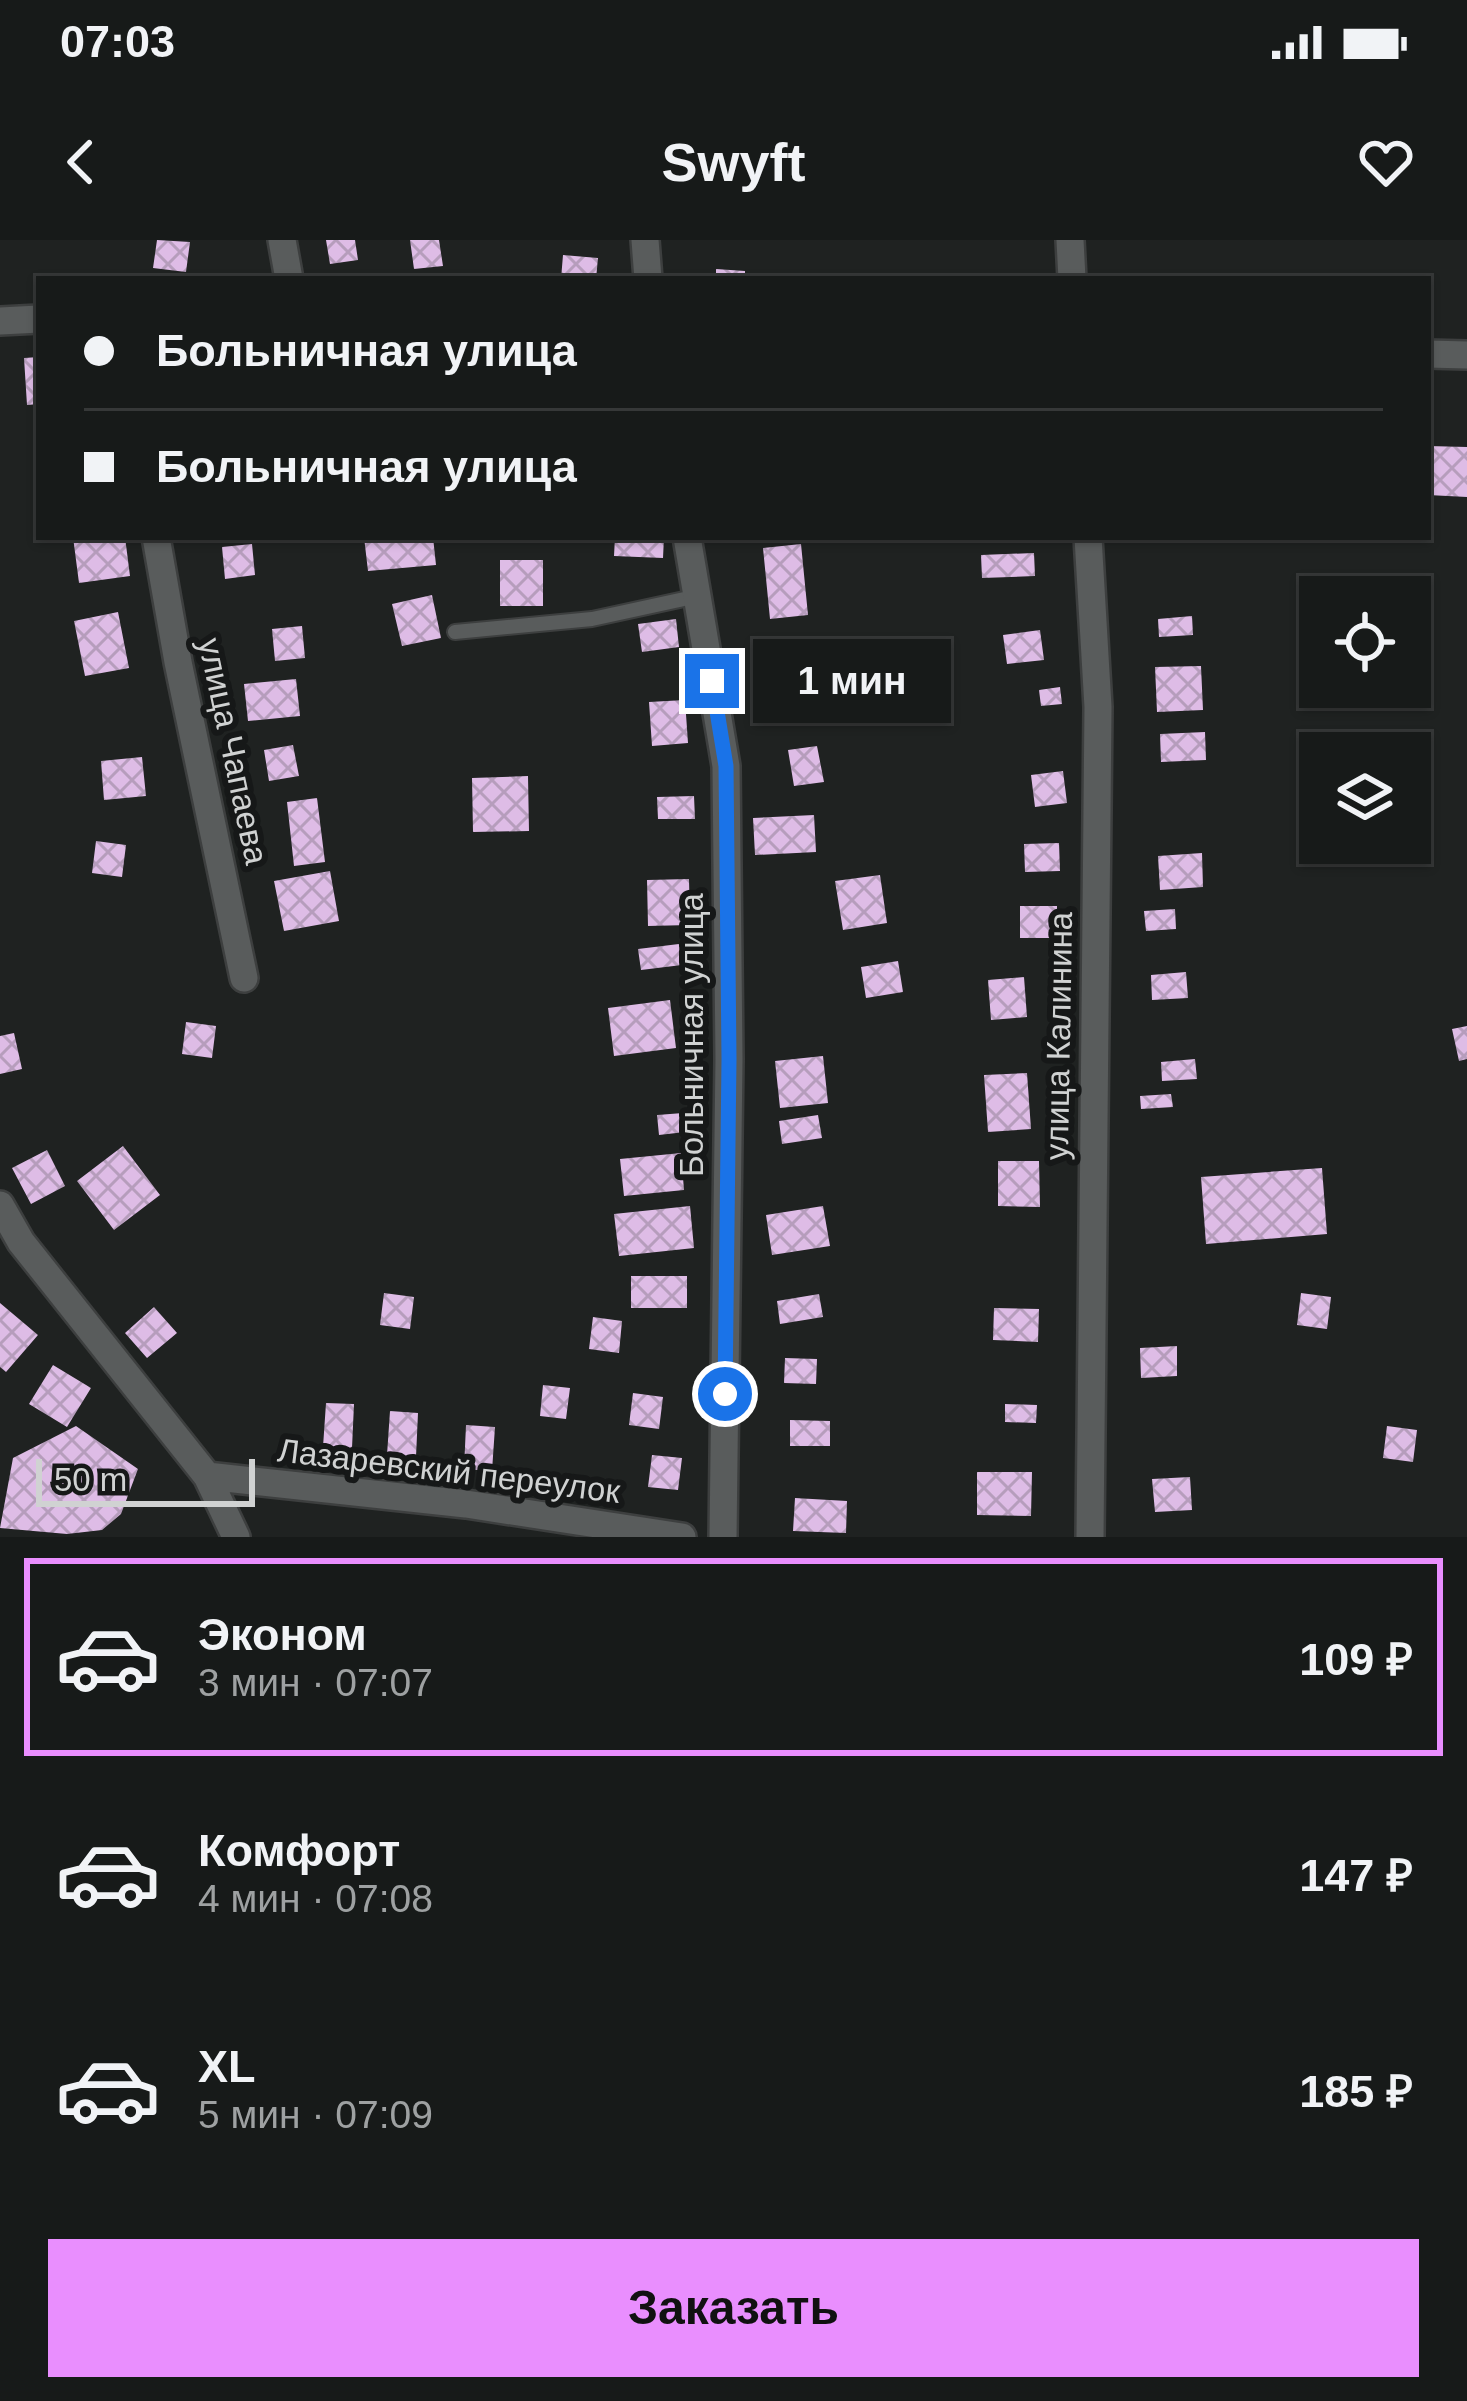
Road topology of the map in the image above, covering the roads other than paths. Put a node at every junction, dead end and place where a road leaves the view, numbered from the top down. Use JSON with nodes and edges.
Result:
{"nodes":[{"id":1,"x":282,"y":240,"type":"edge"},
{"id":2,"x":645,"y":240,"type":"edge"},
{"id":3,"x":1070,"y":240,"type":"edge"},
{"id":4,"x":288,"y":276,"type":"edge"},
{"id":5,"x":648,"y":276,"type":"edge"},
{"id":6,"x":1072,"y":276,"type":"edge"},
{"id":7,"x":36,"y":319,"type":"edge"},
{"id":8,"x":0,"y":321,"type":"edge"},
{"id":9,"x":1431,"y":354,"type":"edge"},
{"id":10,"x":1467,"y":355,"type":"edge"},
{"id":11,"x":157,"y":540,"type":"edge"},
{"id":12,"x":688,"y":540,"type":"edge"},
{"id":13,"x":1088,"y":540,"type":"edge"},
{"id":14,"x":698,"y":596,"type":"junction"},
{"id":15,"x":455,"y":632,"type":"dead end"},
{"id":16,"x":244,"y":978,"type":"dead end"},
{"id":17,"x":0,"y":1205,"type":"edge"},
{"id":18,"x":207,"y":1476,"type":"junction"},
{"id":19,"x":236,"y":1537,"type":"edge"},
{"id":20,"x":682,"y":1537,"type":"edge"},
{"id":21,"x":723,"y":1537,"type":"edge"},
{"id":22,"x":1090,"y":1537,"type":"edge"}],
"edges":[{"from":1,"to":4,"type":"street"},
{"from":2,"to":5,"type":"street"},
{"from":3,"to":6,"type":"street"},
{"from":7,"to":8,"type":"street"},
{"from":9,"to":10,"type":"street"},
{"from":11,"to":16,"type":"street","name":"улица Чапаева"},
{"from":12,"to":14,"type":"street","name":"Больничная улица"},
{"from":13,"to":22,"type":"street","name":"улица Калинина"},
{"from":14,"to":15,"type":"lane"},
{"from":14,"to":21,"type":"street","name":"Больничная улица"},
{"from":17,"to":18,"type":"street"},
{"from":18,"to":19,"type":"street"},
{"from":18,"to":20,"type":"street","name":"Лазаревский переулок"}]}
